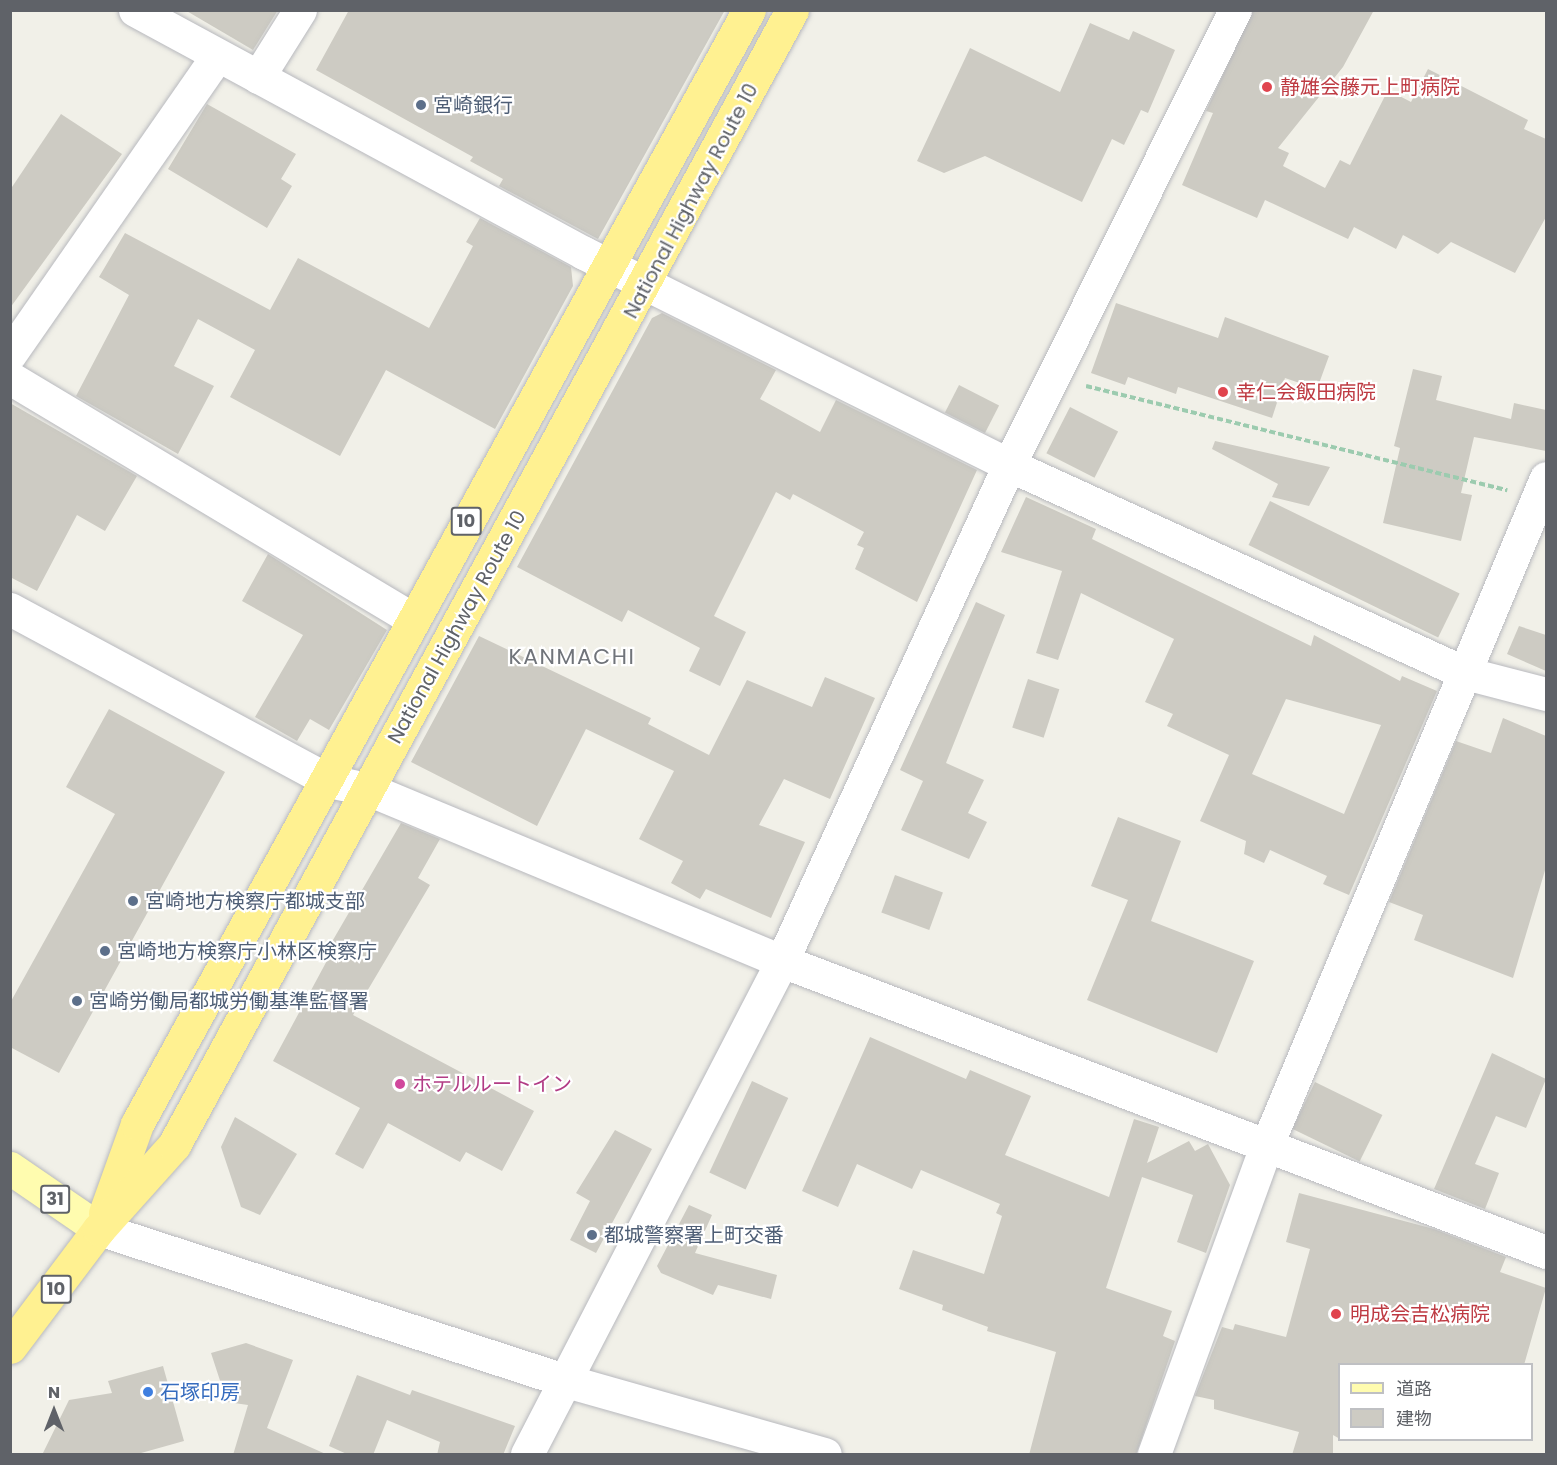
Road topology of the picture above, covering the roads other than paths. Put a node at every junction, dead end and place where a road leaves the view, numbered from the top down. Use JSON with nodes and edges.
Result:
{"nodes":[{"id":1,"x":300,"y":10,"type":"edge"},
{"id":2,"x":748,"y":10,"type":"edge"},
{"id":3,"x":792,"y":10,"type":"edge"},
{"id":4,"x":1235,"y":10,"type":"edge"},
{"id":5,"x":152,"y":15,"type":"edge"},
{"id":6,"x":218,"y":56,"type":"junction"},
{"id":7,"x":258,"y":77,"type":"junction"},
{"id":8,"x":609,"y":266,"type":"junction"},
{"id":9,"x":646,"y":285,"type":"junction"},
{"id":10,"x":10,"y":354,"type":"edge"},
{"id":11,"x":10,"y":378,"type":"edge"},
{"id":12,"x":1009,"y":465,"type":"junction"},
{"id":13,"x":1542,"y":488,"type":"edge"},
{"id":14,"x":10,"y":609,"type":"edge"},
{"id":15,"x":411,"y":618,"type":"junction"},
{"id":16,"x":1465,"y":673,"type":"junction"},
{"id":17,"x":1546,"y":694,"type":"edge"},
{"id":18,"x":329,"y":781,"type":"junction"},
{"id":19,"x":368,"y":789,"type":"junction"},
{"id":20,"x":783,"y":961,"type":"junction"},
{"id":21,"x":1266,"y":1147,"type":"junction"},
{"id":22,"x":10,"y":1168,"type":"edge"},
{"id":23,"x":99,"y":1229,"type":"junction"},
{"id":24,"x":1546,"y":1252,"type":"edge"},
{"id":25,"x":10,"y":1347,"type":"edge"},
{"id":26,"x":563,"y":1380,"type":"junction"},
{"id":27,"x":527,"y":1455,"type":"edge"},
{"id":28,"x":825,"y":1455,"type":"edge"},
{"id":29,"x":1154,"y":1455,"type":"edge"}],
"edges":[{"from":1,"to":7,"type":"street"},
{"from":2,"to":8,"type":"highway","name":"National Highway Route 10","number":"10"},
{"from":3,"to":9,"type":"highway","name":"National Highway Route 10","number":"10"},
{"from":4,"to":12,"type":"street"},
{"from":5,"to":6,"type":"street"},
{"from":6,"to":7,"type":"street"},
{"from":6,"to":10,"type":"street"},
{"from":7,"to":8,"type":"street"},
{"from":8,"to":9,"type":"street"},
{"from":8,"to":15,"type":"highway","name":"National Highway Route 10","number":"10"},
{"from":9,"to":12,"type":"street"},
{"from":9,"to":19,"type":"highway","name":"National Highway Route 10","number":"10"},
{"from":11,"to":15,"type":"street"},
{"from":12,"to":16,"type":"street"},
{"from":12,"to":20,"type":"street"},
{"from":13,"to":16,"type":"street"},
{"from":14,"to":18,"type":"street"},
{"from":15,"to":18,"type":"highway","name":"National Highway Route 10","number":"10"},
{"from":16,"to":17,"type":"street"},
{"from":16,"to":21,"type":"street"},
{"from":18,"to":19,"type":"street"},
{"from":18,"to":23,"type":"highway","name":"National Highway Route 10","number":"10"},
{"from":19,"to":20,"type":"street"},
{"from":19,"to":23,"type":"highway","name":"National Highway Route 10","number":"10"},
{"from":20,"to":21,"type":"street"},
{"from":20,"to":26,"type":"street"},
{"from":21,"to":24,"type":"street"},
{"from":21,"to":29,"type":"street"},
{"from":22,"to":23,"type":"main road","number":"31"},
{"from":23,"to":25,"type":"highway","name":"National Highway Route 10","number":"10"},
{"from":23,"to":26,"type":"street"},
{"from":26,"to":27,"type":"street"},
{"from":26,"to":28,"type":"street"}]}
